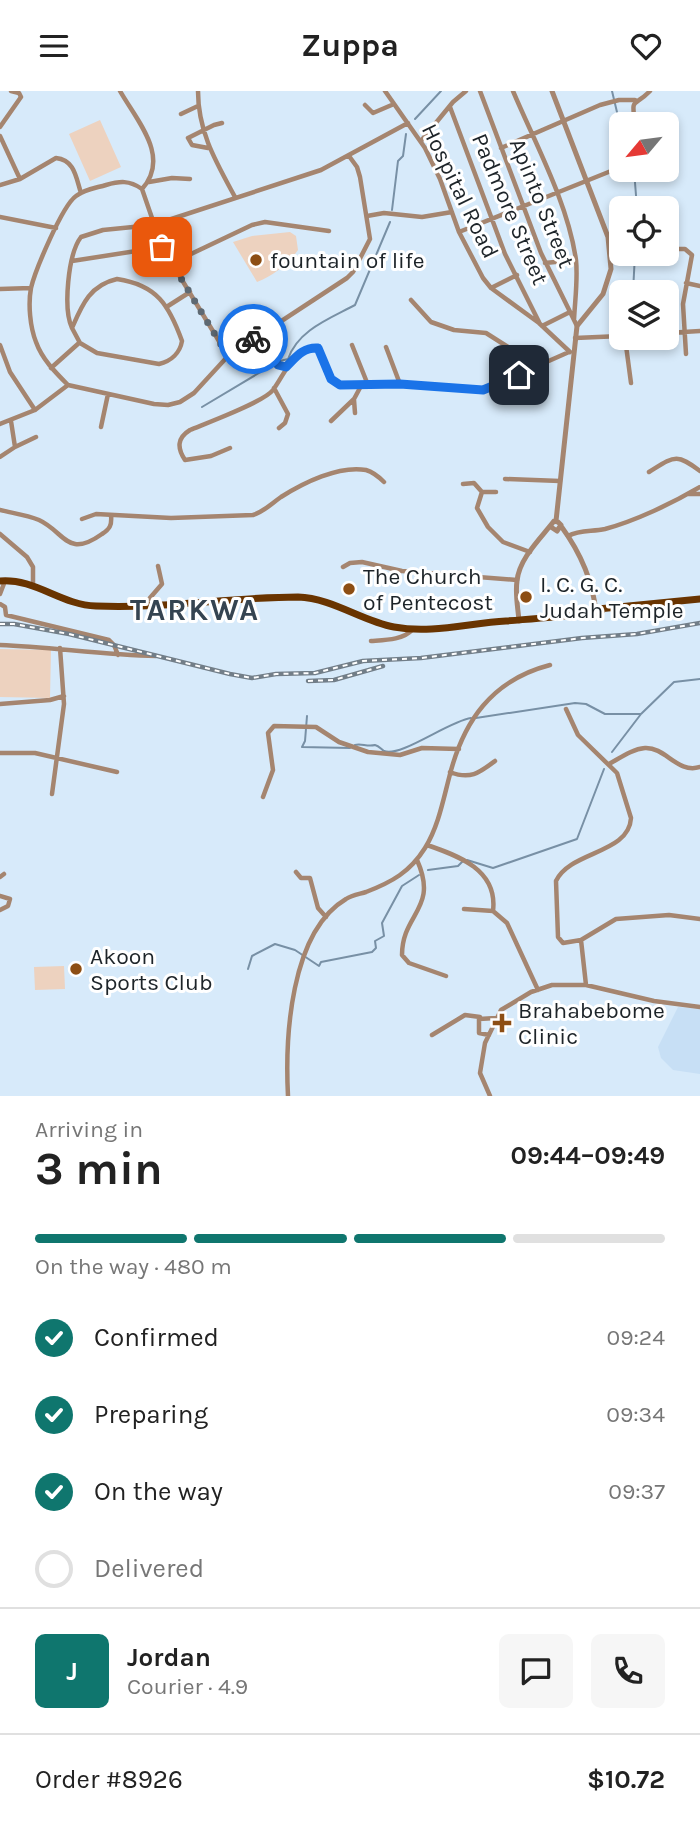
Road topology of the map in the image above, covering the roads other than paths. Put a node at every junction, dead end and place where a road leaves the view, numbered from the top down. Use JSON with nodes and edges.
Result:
{"nodes":[{"id":1,"x":10,"y":91,"type":"edge"},
{"id":2,"x":120,"y":91,"type":"edge"},
{"id":3,"x":198,"y":91,"type":"edge"},
{"id":4,"x":385,"y":91,"type":"edge"},
{"id":5,"x":466,"y":91,"type":"edge"},
{"id":6,"x":481,"y":91,"type":"edge"},
{"id":7,"x":513,"y":91,"type":"edge"},
{"id":8,"x":552,"y":91,"type":"edge"},
{"id":9,"x":650,"y":91,"type":"edge"},
{"id":10,"x":635,"y":100,"type":"junction"},
{"id":11,"x":394,"y":104,"type":"junction"},
{"id":12,"x":365,"y":105,"type":"dead end"},
{"id":13,"x":198,"y":106,"type":"junction"},
{"id":14,"x":450,"y":107,"type":"junction"},
{"id":15,"x":633,"y":112,"type":"edge"},
{"id":16,"x":181,"y":114,"type":"dead end"},
{"id":17,"x":564,"y":121,"type":"junction"},
{"id":18,"x":222,"y":123,"type":"dead end"},
{"id":19,"x":408,"y":123,"type":"junction"},
{"id":20,"x":0,"y":127,"type":"edge"},
{"id":21,"x":202,"y":129,"type":"junction"},
{"id":22,"x":531,"y":134,"type":"junction"},
{"id":23,"x":0,"y":136,"type":"edge"},
{"id":24,"x":421,"y":141,"type":"junction"},
{"id":25,"x":208,"y":148,"type":"junction"},
{"id":26,"x":500,"y":148,"type":"junction"},
{"id":27,"x":349,"y":156,"type":"junction"},
{"id":28,"x":609,"y":172,"type":"edge"},
{"id":29,"x":20,"y":179,"type":"junction"},
{"id":30,"x":190,"y":179,"type":"dead end"},
{"id":31,"x":587,"y":180,"type":"junction"},
{"id":32,"x":148,"y":182,"type":"junction"},
{"id":33,"x":0,"y":185,"type":"edge"},
{"id":34,"x":142,"y":189,"type":"junction"},
{"id":35,"x":81,"y":193,"type":"junction"},
{"id":36,"x":556,"y":193,"type":"junction"},
{"id":37,"x":235,"y":197,"type":"junction"},
{"id":38,"x":523,"y":205,"type":"junction"},
{"id":39,"x":452,"y":212,"type":"junction"},
{"id":40,"x":367,"y":216,"type":"junction"},
{"id":41,"x":0,"y":217,"type":"edge"},
{"id":42,"x":493,"y":217,"type":"junction"},
{"id":43,"x":153,"y":225,"type":"junction"},
{"id":44,"x":55,"y":228,"type":"junction"},
{"id":45,"x":328,"y":231,"type":"dead end"},
{"id":46,"x":459,"y":232,"type":"junction"},
{"id":47,"x":609,"y":243,"type":"edge"},
{"id":48,"x":162,"y":247,"type":"junction"},
{"id":49,"x":679,"y":249,"type":"edge"},
{"id":50,"x":576,"y":260,"type":"junction"},
{"id":51,"x":72,"y":261,"type":"junction"},
{"id":52,"x":172,"y":263,"type":"junction"},
{"id":53,"x":545,"y":263,"type":"junction"},
{"id":54,"x":611,"y":266,"type":"edge"},
{"id":55,"x":517,"y":275,"type":"junction"},
{"id":56,"x":687,"y":283,"type":"junction"},
{"id":57,"x":700,"y":286,"type":"edge"},
{"id":58,"x":31,"y":288,"type":"junction"},
{"id":59,"x":491,"y":288,"type":"junction"},
{"id":60,"x":0,"y":289,"type":"edge"},
{"id":61,"x":190,"y":292,"type":"junction"},
{"id":62,"x":411,"y":300,"type":"dead end"},
{"id":63,"x":168,"y":306,"type":"junction"},
{"id":64,"x":570,"y":312,"type":"junction"},
{"id":65,"x":575,"y":323,"type":"junction"},
{"id":66,"x":540,"y":325,"type":"junction"},
{"id":67,"x":72,"y":328,"type":"junction"},
{"id":68,"x":700,"y":331,"type":"edge"},
{"id":69,"x":679,"y":332,"type":"edge"},
{"id":70,"x":684,"y":332,"type":"junction"},
{"id":71,"x":262,"y":333,"type":"junction"},
{"id":72,"x":609,"y":337,"type":"edge"},
{"id":73,"x":575,"y":338,"type":"junction"},
{"id":74,"x":80,"y":343,"type":"junction"},
{"id":75,"x":0,"y":345,"type":"edge"},
{"id":76,"x":352,"y":345,"type":"dead end"},
{"id":77,"x":386,"y":347,"type":"dead end"},
{"id":78,"x":625,"y":350,"type":"edge"},
{"id":79,"x":572,"y":353,"type":"junction"},
{"id":80,"x":686,"y":354,"type":"dead end"},
{"id":81,"x":228,"y":356,"type":"junction"},
{"id":82,"x":51,"y":367,"type":"junction"},
{"id":83,"x":286,"y":367,"type":"junction"},
{"id":84,"x":538,"y":367,"type":"junction"},
{"id":85,"x":631,"y":383,"type":"dead end"},
{"id":86,"x":400,"y":384,"type":"junction"},
{"id":87,"x":68,"y":385,"type":"junction"},
{"id":88,"x":368,"y":385,"type":"junction"},
{"id":89,"x":360,"y":386,"type":"junction"},
{"id":90,"x":274,"y":388,"type":"junction"},
{"id":91,"x":108,"y":394,"type":"junction"},
{"id":92,"x":354,"y":399,"type":"junction"},
{"id":93,"x":34,"y":410,"type":"junction"},
{"id":94,"x":355,"y":413,"type":"dead end"},
{"id":95,"x":11,"y":421,"type":"junction"},
{"id":96,"x":331,"y":421,"type":"dead end"},
{"id":97,"x":0,"y":424,"type":"edge"},
{"id":98,"x":101,"y":427,"type":"dead end"},
{"id":99,"x":279,"y":428,"type":"dead end"},
{"id":100,"x":36,"y":437,"type":"dead end"},
{"id":101,"x":15,"y":447,"type":"junction"},
{"id":102,"x":230,"y":448,"type":"dead end"},
{"id":103,"x":0,"y":457,"type":"edge"},
{"id":104,"x":700,"y":471,"type":"edge"},
{"id":105,"x":649,"y":472,"type":"dead end"},
{"id":106,"x":505,"y":479,"type":"dead end"},
{"id":107,"x":560,"y":481,"type":"junction"},
{"id":108,"x":384,"y":482,"type":"dead end"},
{"id":109,"x":463,"y":484,"type":"dead end"},
{"id":110,"x":700,"y":487,"type":"edge"},
{"id":111,"x":482,"y":492,"type":"junction"},
{"id":112,"x":496,"y":492,"type":"dead end"},
{"id":113,"x":688,"y":494,"type":"junction"},
{"id":114,"x":700,"y":494,"type":"edge"},
{"id":115,"x":0,"y":510,"type":"edge"},
{"id":116,"x":110,"y":515,"type":"junction"},
{"id":117,"x":82,"y":519,"type":"dead end"},
{"id":118,"x":558,"y":523,"type":"junction"},
{"id":119,"x":0,"y":534,"type":"edge"},
{"id":120,"x":568,"y":536,"type":"junction"},
{"id":121,"x":530,"y":552,"type":"junction"},
{"id":122,"x":158,"y":566,"type":"dead end"},
{"id":123,"x":343,"y":568,"type":"dead end"},
{"id":124,"x":517,"y":580,"type":"junction"},
{"id":125,"x":3,"y":581,"type":"edge"},
{"id":126,"x":33,"y":585,"type":"junction"},
{"id":127,"x":0,"y":594,"type":"edge"},
{"id":128,"x":700,"y":599,"type":"edge"},
{"id":129,"x":0,"y":604,"type":"edge"},
{"id":130,"x":142,"y":607,"type":"junction"},
{"id":131,"x":598,"y":610,"type":"junction"},
{"id":132,"x":519,"y":619,"type":"junction"},
{"id":133,"x":413,"y":629,"type":"junction"},
{"id":134,"x":371,"y":641,"type":"dead end"},
{"id":135,"x":0,"y":645,"type":"edge"},
{"id":136,"x":60,"y":648,"type":"junction"},
{"id":137,"x":118,"y":655,"type":"junction"},
{"id":138,"x":156,"y":656,"type":"dead end"},
{"id":139,"x":550,"y":665,"type":"dead end"},
{"id":140,"x":64,"y":696,"type":"junction"},
{"id":141,"x":0,"y":705,"type":"edge"},
{"id":142,"x":566,"y":709,"type":"dead end"},
{"id":143,"x":458,"y":749,"type":"junction"},
{"id":144,"x":0,"y":753,"type":"edge"},
{"id":145,"x":56,"y":757,"type":"junction"},
{"id":146,"x":495,"y":761,"type":"dead end"},
{"id":147,"x":609,"y":764,"type":"junction"},
{"id":148,"x":700,"y":767,"type":"edge"},
{"id":149,"x":117,"y":772,"type":"dead end"},
{"id":150,"x":450,"y":772,"type":"junction"},
{"id":151,"x":52,"y":794,"type":"dead end"},
{"id":152,"x":263,"y":797,"type":"dead end"},
{"id":153,"x":427,"y":845,"type":"junction"},
{"id":154,"x":417,"y":860,"type":"junction"},
{"id":155,"x":296,"y":872,"type":"dead end"},
{"id":156,"x":0,"y":896,"type":"edge"},
{"id":157,"x":464,"y":909,"type":"dead end"},
{"id":158,"x":0,"y":910,"type":"edge"},
{"id":159,"x":493,"y":911,"type":"junction"},
{"id":160,"x":326,"y":918,"type":"junction"},
{"id":161,"x":700,"y":919,"type":"edge"},
{"id":162,"x":581,"y":940,"type":"junction"},
{"id":163,"x":446,"y":976,"type":"dead end"},
{"id":164,"x":586,"y":985,"type":"junction"},
{"id":165,"x":538,"y":990,"type":"junction"},
{"id":166,"x":700,"y":1007,"type":"edge"},
{"id":167,"x":480,"y":1017,"type":"junction"},
{"id":168,"x":496,"y":1019,"type":"junction"},
{"id":169,"x":432,"y":1035,"type":"dead end"},
{"id":170,"x":489,"y":1035,"type":"junction"},
{"id":171,"x":288,"y":1096,"type":"edge"},
{"id":172,"x":490,"y":1096,"type":"edge"}],
"edges":[{"from":1,"to":20,"type":"street"},
{"from":2,"to":32,"type":"street"},
{"from":3,"to":13,"type":"street"},
{"from":4,"to":11,"type":"street","name":"Hospital Road"},
{"from":5,"to":14,"type":"street"},
{"from":6,"to":26,"type":"street","name":"Apinto Street"},
{"from":7,"to":22,"type":"street"},
{"from":8,"to":17,"type":"street"},
{"from":9,"to":10,"type":"street"},
{"from":10,"to":15,"type":"street"},
{"from":10,"to":17,"type":"street"},
{"from":11,"to":12,"type":"street"},
{"from":11,"to":19,"type":"street","name":"Hospital Road"},
{"from":13,"to":16,"type":"street"},
{"from":13,"to":21,"type":"street"},
{"from":14,"to":24,"type":"street"},
{"from":14,"to":42,"type":"street","name":"Padmore Street"},
{"from":17,"to":22,"type":"street"},
{"from":17,"to":31,"type":"street"},
{"from":18,"to":21,"type":"street"},
{"from":19,"to":24,"type":"street","name":"Hospital Road"},
{"from":19,"to":27,"type":"street"},
{"from":21,"to":25,"type":"street"},
{"from":21,"to":25,"type":"street"},
{"from":22,"to":26,"type":"street"},
{"from":22,"to":36,"type":"street"},
{"from":23,"to":29,"type":"street"},
{"from":24,"to":39,"type":"street","name":"Hospital Road"},
{"from":25,"to":37,"type":"street"},
{"from":26,"to":38,"type":"street","name":"Apinto Street"},
{"from":27,"to":37,"type":"street"},
{"from":27,"to":40,"type":"street"},
{"from":28,"to":31,"type":"street"},
{"from":29,"to":33,"type":"street"},
{"from":29,"to":35,"type":"street"},
{"from":30,"to":32,"type":"street"},
{"from":31,"to":36,"type":"street"},
{"from":31,"to":47,"type":"street"},
{"from":32,"to":34,"type":"street"},
{"from":34,"to":35,"type":"street"},
{"from":34,"to":43,"type":"street"},
{"from":35,"to":44,"type":"street"},
{"from":36,"to":38,"type":"street"},
{"from":36,"to":50,"type":"street"},
{"from":37,"to":43,"type":"street"},
{"from":38,"to":42,"type":"street"},
{"from":38,"to":53,"type":"street","name":"Apinto Street"},
{"from":39,"to":40,"type":"street"},
{"from":39,"to":46,"type":"street","name":"Hospital Road"},
{"from":40,"to":71,"type":"street"},
{"from":41,"to":44,"type":"street"},
{"from":42,"to":46,"type":"street"},
{"from":42,"to":55,"type":"street","name":"Padmore Street"},
{"from":43,"to":48,"type":"street"},
{"from":43,"to":51,"type":"street"},
{"from":44,"to":58,"type":"street"},
{"from":45,"to":52,"type":"street"},
{"from":46,"to":59,"type":"street","name":"Hospital Road"},
{"from":48,"to":51,"type":"street"},
{"from":48,"to":52,"type":"street"},
{"from":49,"to":56,"type":"street"},
{"from":50,"to":53,"type":"street"},
{"from":50,"to":65,"type":"street"},
{"from":51,"to":67,"type":"street"},
{"from":52,"to":61,"type":"street"},
{"from":53,"to":64,"type":"street","name":"Apinto Street"},
{"from":54,"to":65,"type":"street"},
{"from":55,"to":59,"type":"street"},
{"from":55,"to":66,"type":"street","name":"Padmore Street"},
{"from":56,"to":57,"type":"street"},
{"from":56,"to":70,"type":"street"},
{"from":58,"to":60,"type":"street"},
{"from":58,"to":82,"type":"street"},
{"from":59,"to":66,"type":"street","name":"Hospital Road"},
{"from":61,"to":63,"type":"street"},
{"from":61,"to":81,"type":"street"},
{"from":62,"to":84,"type":"street"},
{"from":63,"to":67,"type":"street"},
{"from":63,"to":74,"type":"street"},
{"from":64,"to":65,"type":"street","name":"Apinto Street"},
{"from":64,"to":66,"type":"street"},
{"from":65,"to":73,"type":"street"},
{"from":66,"to":79,"type":"street","name":"Hospital Road"},
{"from":67,"to":74,"type":"street"},
{"from":68,"to":70,"type":"street"},
{"from":69,"to":70,"type":"street"},
{"from":70,"to":80,"type":"street"},
{"from":71,"to":81,"type":"street"},
{"from":71,"to":83,"type":"street"},
{"from":72,"to":73,"type":"street"},
{"from":73,"to":79,"type":"street"},
{"from":74,"to":82,"type":"street"},
{"from":75,"to":93,"type":"street"},
{"from":76,"to":88,"type":"street"},
{"from":77,"to":86,"type":"street"},
{"from":78,"to":85,"type":"street"},
{"from":79,"to":84,"type":"street"},
{"from":79,"to":107,"type":"street"},
{"from":81,"to":91,"type":"street"},
{"from":82,"to":87,"type":"street"},
{"from":83,"to":89,"type":"street"},
{"from":83,"to":90,"type":"street"},
{"from":84,"to":86,"type":"street"},
{"from":86,"to":88,"type":"street"},
{"from":87,"to":91,"type":"street"},
{"from":87,"to":93,"type":"street"},
{"from":88,"to":89,"type":"street"},
{"from":89,"to":92,"type":"street"},
{"from":90,"to":99,"type":"street"},
{"from":90,"to":102,"type":"street"},
{"from":91,"to":98,"type":"street"},
{"from":92,"to":94,"type":"street"},
{"from":92,"to":96,"type":"street"},
{"from":93,"to":95,"type":"street"},
{"from":95,"to":97,"type":"street"},
{"from":95,"to":101,"type":"street"},
{"from":100,"to":101,"type":"street"},
{"from":101,"to":103,"type":"street"},
{"from":104,"to":105,"type":"street"},
{"from":106,"to":107,"type":"street"},
{"from":107,"to":118,"type":"street"},
{"from":108,"to":116,"type":"street"},
{"from":109,"to":111,"type":"street"},
{"from":110,"to":113,"type":"street"},
{"from":111,"to":112,"type":"street"},
{"from":111,"to":121,"type":"street"},
{"from":113,"to":114,"type":"street"},
{"from":113,"to":120,"type":"street"},
{"from":115,"to":116,"type":"street"},
{"from":116,"to":117,"type":"street"},
{"from":118,"to":120,"type":"street"},
{"from":118,"to":121,"type":"street"},
{"from":119,"to":126,"type":"street"},
{"from":120,"to":131,"type":"street"},
{"from":121,"to":124,"type":"street"},
{"from":122,"to":130,"type":"street"},
{"from":123,"to":124,"type":"street"},
{"from":124,"to":132,"type":"street"},
{"from":125,"to":126,"type":"main road"},
{"from":125,"to":127,"type":"street"},
{"from":126,"to":130,"type":"main road"},
{"from":128,"to":131,"type":"main road"},
{"from":129,"to":137,"type":"street"},
{"from":130,"to":133,"type":"main road"},
{"from":131,"to":132,"type":"main road"},
{"from":132,"to":133,"type":"main road"},
{"from":133,"to":134,"type":"street"},
{"from":135,"to":136,"type":"street"},
{"from":136,"to":137,"type":"street"},
{"from":136,"to":140,"type":"street"},
{"from":137,"to":138,"type":"street"},
{"from":139,"to":143,"type":"street"},
{"from":140,"to":141,"type":"street"},
{"from":140,"to":145,"type":"street"},
{"from":142,"to":147,"type":"street"},
{"from":143,"to":150,"type":"street"},
{"from":143,"to":152,"type":"street"},
{"from":144,"to":145,"type":"street"},
{"from":145,"to":149,"type":"street"},
{"from":145,"to":151,"type":"street"},
{"from":146,"to":150,"type":"street"},
{"from":147,"to":148,"type":"street"},
{"from":147,"to":162,"type":"street"},
{"from":150,"to":153,"type":"street"},
{"from":153,"to":154,"type":"street"},
{"from":153,"to":159,"type":"street"},
{"from":154,"to":160,"type":"street"},
{"from":154,"to":163,"type":"street"},
{"from":155,"to":160,"type":"street"},
{"from":156,"to":158,"type":"street"},
{"from":157,"to":159,"type":"street"},
{"from":159,"to":165,"type":"street"},
{"from":160,"to":171,"type":"street"},
{"from":161,"to":162,"type":"street"},
{"from":162,"to":164,"type":"street"},
{"from":164,"to":165,"type":"street"},
{"from":164,"to":166,"type":"street"},
{"from":165,"to":168,"type":"street"},
{"from":167,"to":168,"type":"street"},
{"from":167,"to":169,"type":"street"},
{"from":167,"to":170,"type":"street"},
{"from":168,"to":170,"type":"street"},
{"from":170,"to":172,"type":"street"}]}
